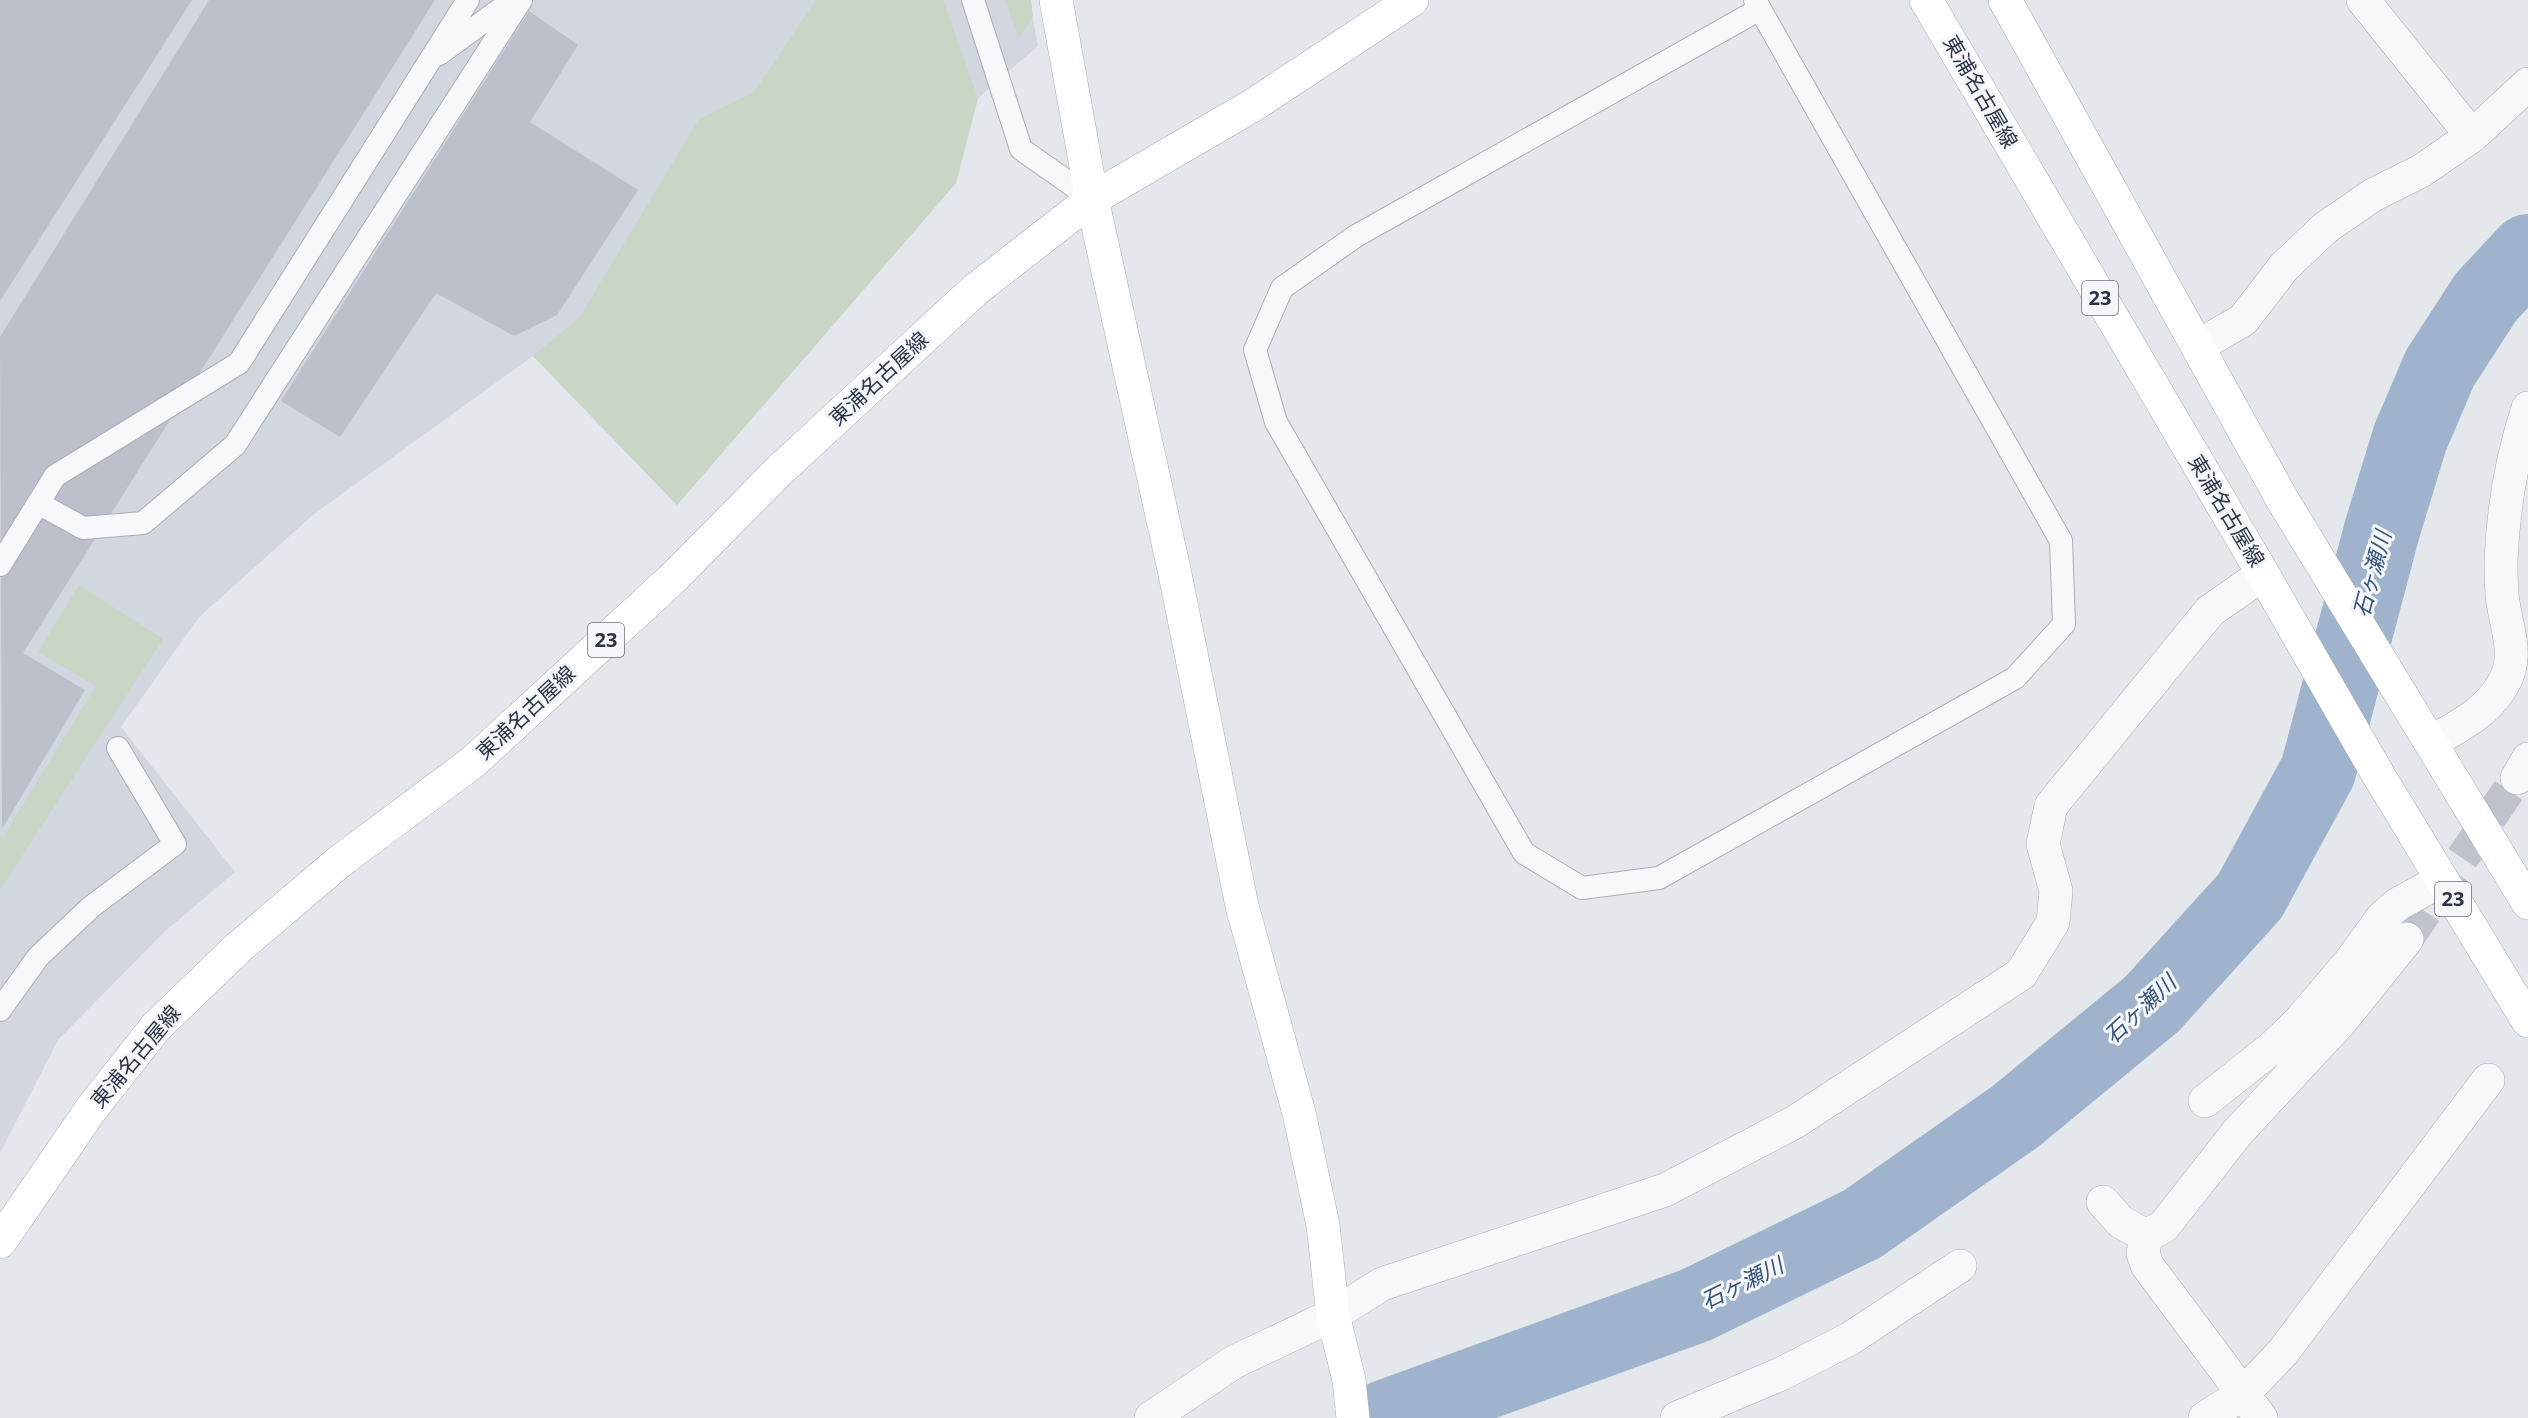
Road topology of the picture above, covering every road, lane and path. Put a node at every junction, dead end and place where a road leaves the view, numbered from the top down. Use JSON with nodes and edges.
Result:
{"nodes":[{"id":1,"x":468,"y":0,"type":"edge"},
{"id":2,"x":513,"y":0,"type":"edge"},
{"id":3,"x":521,"y":0,"type":"edge"},
{"id":4,"x":973,"y":0,"type":"edge"},
{"id":5,"x":1056,"y":0,"type":"edge"},
{"id":6,"x":1412,"y":0,"type":"edge"},
{"id":7,"x":1926,"y":0,"type":"edge"},
{"id":8,"x":2005,"y":0,"type":"edge"},
{"id":9,"x":2362,"y":0,"type":"edge"},
{"id":10,"x":1758,"y":4,"type":"edge"},
{"id":11,"x":429,"y":61,"type":"junction"},
{"id":12,"x":2528,"y":84,"type":"edge"},
{"id":13,"x":2472,"y":136,"type":"junction"},
{"id":14,"x":1092,"y":199,"type":"junction"},
{"id":15,"x":2198,"y":346,"type":"junction"},
{"id":16,"x":2528,"y":408,"type":"edge"},
{"id":17,"x":38,"y":503,"type":"junction"},
{"id":18,"x":0,"y":565,"type":"edge"},
{"id":19,"x":2270,"y":585,"type":"junction"},
{"id":20,"x":2431,"y":742,"type":"junction"},
{"id":21,"x":118,"y":748,"type":"dead end"},
{"id":22,"x":2442,"y":880,"type":"junction"},
{"id":23,"x":2528,"y":903,"type":"edge"},
{"id":24,"x":2407,"y":939,"type":"tunnel mouth"},
{"id":25,"x":0,"y":1010,"type":"edge"},
{"id":26,"x":2528,"y":1021,"type":"edge"},
{"id":27,"x":2488,"y":1080,"type":"dead end"},
{"id":28,"x":2205,"y":1101,"type":"dead end"},
{"id":29,"x":2103,"y":1202,"type":"dead end"},
{"id":30,"x":2146,"y":1236,"type":"junction"},
{"id":31,"x":0,"y":1242,"type":"edge"},
{"id":32,"x":1960,"y":1266,"type":"dead end"},
{"id":33,"x":1333,"y":1315,"type":"junction"},
{"id":34,"x":2253,"y":1406,"type":"edge"},
{"id":35,"x":1151,"y":1418,"type":"edge"},
{"id":36,"x":1353,"y":1418,"type":"edge"},
{"id":37,"x":1677,"y":1418,"type":"edge"},
{"id":38,"x":2205,"y":1418,"type":"edge"}],
"edges":[{"from":1,"to":11,"type":"lane"},
{"from":2,"to":11,"type":"lane"},
{"from":3,"to":17,"type":"lane"},
{"from":4,"to":14,"type":"lane"},
{"from":5,"to":14,"type":"main road"},
{"from":6,"to":14,"type":"main road","name":"東浦名古屋線"},
{"from":7,"to":19,"type":"main road","name":"東浦名古屋線","number":"23"},
{"from":8,"to":15,"type":"main road"},
{"from":9,"to":13,"type":"street"},
{"from":10,"to":10,"type":"lane"},
{"from":11,"to":17,"type":"lane"},
{"from":12,"to":13,"type":"street"},
{"from":13,"to":15,"type":"street"},
{"from":14,"to":31,"type":"main road","name":"東浦名古屋線","number":"23"},
{"from":14,"to":33,"type":"main road"},
{"from":15,"to":20,"type":"main road"},
{"from":16,"to":20,"type":"street"},
{"from":17,"to":18,"type":"lane"},
{"from":19,"to":22,"type":"main road","name":"東浦名古屋線","number":"23"},
{"from":19,"to":33,"type":"street"},
{"from":20,"to":23,"type":"main road"},
{"from":21,"to":25,"type":"lane"},
{"from":22,"to":26,"type":"main road","name":"東浦名古屋線","number":"23"},
{"from":22,"to":28,"type":"street"},
{"from":24,"to":30,"type":"street"},
{"from":27,"to":34,"type":"street"},
{"from":29,"to":30,"type":"street"},
{"from":30,"to":34,"type":"street"},
{"from":32,"to":37,"type":"street"},
{"from":33,"to":35,"type":"street"},
{"from":33,"to":36,"type":"main road"},
{"from":34,"to":38,"type":"street"}]}
